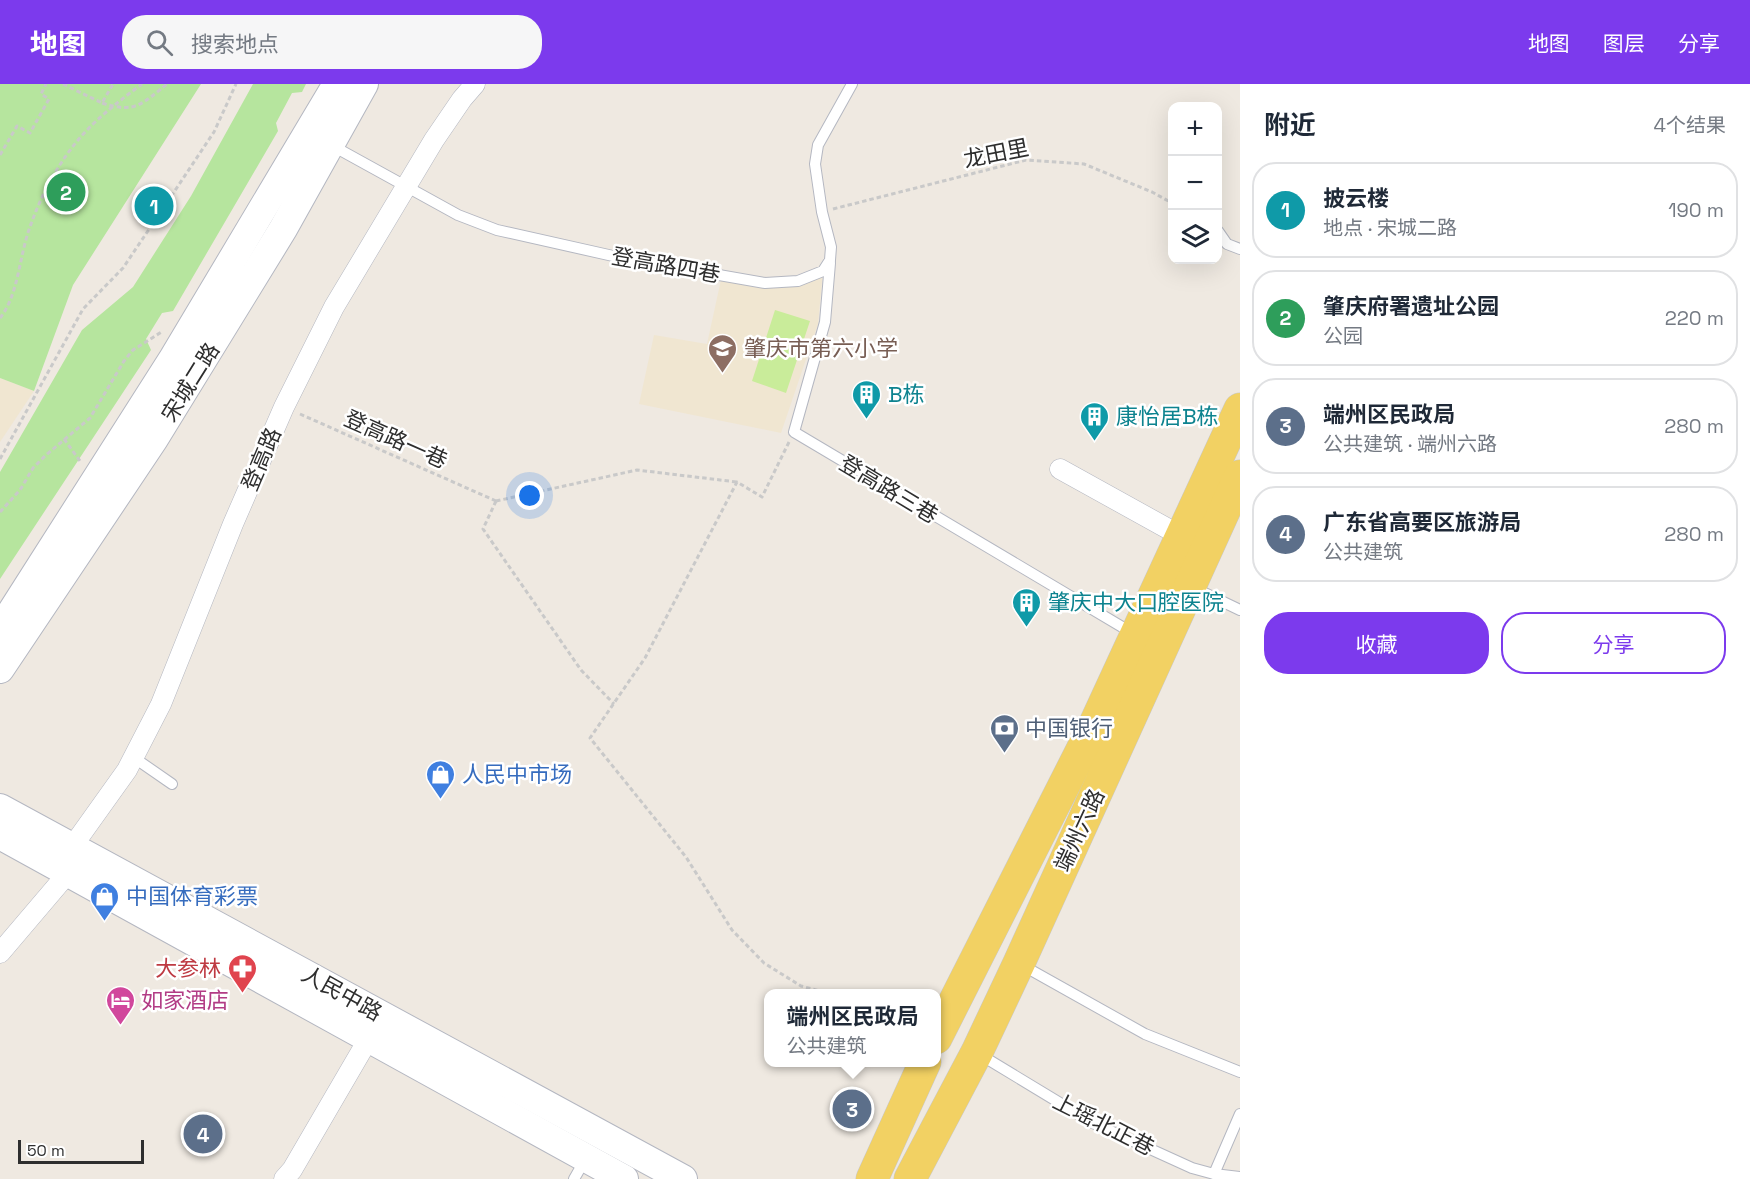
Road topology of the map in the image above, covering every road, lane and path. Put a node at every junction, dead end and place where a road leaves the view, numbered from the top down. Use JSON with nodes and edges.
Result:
{"nodes":[{"id":1,"x":46,"y":84,"type":"edge"},
{"id":2,"x":63,"y":84,"type":"edge"},
{"id":3,"x":113,"y":84,"type":"edge"},
{"id":4,"x":142,"y":84,"type":"edge"},
{"id":5,"x":167,"y":84,"type":"edge"},
{"id":6,"x":236,"y":84,"type":"edge"},
{"id":7,"x":337,"y":84,"type":"edge"},
{"id":8,"x":364,"y":84,"type":"edge"},
{"id":9,"x":476,"y":84,"type":"edge"},
{"id":10,"x":852,"y":84,"type":"edge"},
{"id":11,"x":102,"y":103,"type":"junction"},
{"id":12,"x":112,"y":107,"type":"junction"},
{"id":13,"x":330,"y":144,"type":"junction"},
{"id":14,"x":0,"y":155,"type":"edge"},
{"id":15,"x":406,"y":185,"type":"junction"},
{"id":16,"x":1168,"y":200,"type":"edge"},
{"id":17,"x":822,"y":212,"type":"junction"},
{"id":18,"x":1222,"y":237,"type":"edge"},
{"id":19,"x":1240,"y":249,"type":"edge"},
{"id":20,"x":830,"y":260,"type":"junction"},
{"id":21,"x":0,"y":318,"type":"edge"},
{"id":22,"x":169,"y":327,"type":"dead end"},
{"id":23,"x":284,"y":407,"type":"junction"},
{"id":24,"x":1240,"y":409,"type":"edge"},
{"id":25,"x":794,"y":432,"type":"junction"},
{"id":26,"x":63,"y":439,"type":"junction"},
{"id":27,"x":0,"y":459,"type":"edge"},
{"id":28,"x":81,"y":463,"type":"dead end"},
{"id":29,"x":1060,"y":469,"type":"dead end"},
{"id":30,"x":1240,"y":476,"type":"edge"},
{"id":31,"x":737,"y":482,"type":"junction"},
{"id":32,"x":495,"y":501,"type":"junction"},
{"id":33,"x":0,"y":512,"type":"edge"},
{"id":34,"x":1181,"y":537,"type":"junction"},
{"id":35,"x":1190,"y":586,"type":"junction"},
{"id":36,"x":1240,"y":610,"type":"edge"},
{"id":37,"x":0,"y":630,"type":"edge"},
{"id":38,"x":1136,"y":635,"type":"junction"},
{"id":39,"x":0,"y":669,"type":"edge"},
{"id":40,"x":614,"y":704,"type":"junction"},
{"id":41,"x":133,"y":757,"type":"junction"},
{"id":42,"x":172,"y":784,"type":"dead end"},
{"id":43,"x":3,"y":815,"type":"edge"},
{"id":44,"x":70,"y":860,"type":"junction"},
{"id":45,"x":0,"y":953,"type":"edge"},
{"id":46,"x":1018,"y":963,"type":"junction"},
{"id":47,"x":814,"y":989,"type":"edge"},
{"id":48,"x":941,"y":1028,"type":"edge"},
{"id":49,"x":369,"y":1038,"type":"junction"},
{"id":50,"x":977,"y":1052,"type":"junction"},
{"id":51,"x":923,"y":1067,"type":"edge"},
{"id":52,"x":1240,"y":1072,"type":"edge"},
{"id":53,"x":1240,"y":1114,"type":"edge"},
{"id":54,"x":580,"y":1168,"type":"edge"},
{"id":55,"x":1214,"y":1174,"type":"junction"},
{"id":56,"x":1240,"y":1177,"type":"edge"},
{"id":57,"x":284,"y":1179,"type":"edge"},
{"id":58,"x":624,"y":1179,"type":"edge"},
{"id":59,"x":683,"y":1179,"type":"edge"},
{"id":60,"x":872,"y":1179,"type":"edge"},
{"id":61,"x":910,"y":1179,"type":"edge"}],
"edges":[{"from":1,"to":14,"type":"path"},
{"from":2,"to":11,"type":"path"},
{"from":3,"to":11,"type":"path"},
{"from":4,"to":12,"type":"path"},
{"from":5,"to":12,"type":"path"},
{"from":6,"to":27,"type":"path"},
{"from":7,"to":37,"type":"main road","name":"宋城二路"},
{"from":8,"to":13,"type":"main road","name":"宋城二路"},
{"from":9,"to":15,"type":"street","name":"登高路"},
{"from":10,"to":17,"type":"lane"},
{"from":11,"to":12,"type":"path"},
{"from":12,"to":21,"type":"path"},
{"from":13,"to":15,"type":"lane","name":"登高路四巷"},
{"from":13,"to":39,"type":"main road","name":"宋城二路"},
{"from":15,"to":20,"type":"lane","name":"登高路四巷"},
{"from":15,"to":23,"type":"street","name":"登高路"},
{"from":16,"to":17,"type":"path","name":"龙田里"},
{"from":17,"to":20,"type":"lane"},
{"from":18,"to":19,"type":"lane"},
{"from":20,"to":25,"type":"lane"},
{"from":22,"to":26,"type":"path"},
{"from":23,"to":32,"type":"path","name":"登高路一巷"},
{"from":23,"to":41,"type":"street","name":"登高路"},
{"from":24,"to":34,"type":"main road","name":"端州六路"},
{"from":25,"to":31,"type":"path"},
{"from":25,"to":38,"type":"lane","name":"登高路三巷"},
{"from":26,"to":28,"type":"path"},
{"from":26,"to":33,"type":"path"},
{"from":29,"to":34,"type":"street"},
{"from":30,"to":35,"type":"main road","name":"端州六路"},
{"from":31,"to":32,"type":"path"},
{"from":31,"to":40,"type":"path"},
{"from":32,"to":40,"type":"path"},
{"from":34,"to":38,"type":"main road","name":"端州六路"},
{"from":35,"to":36,"type":"lane"},
{"from":35,"to":46,"type":"main road","name":"端州六路"},
{"from":38,"to":48,"type":"main road","name":"端州六路"},
{"from":40,"to":47,"type":"path"},
{"from":41,"to":42,"type":"lane"},
{"from":41,"to":44,"type":"street","name":"登高路"},
{"from":43,"to":44,"type":"main road","name":"人民中路"},
{"from":44,"to":45,"type":"street","name":"登高路"},
{"from":44,"to":49,"type":"main road","name":"人民中路"},
{"from":44,"to":59,"type":"main road","name":"人民中路"},
{"from":46,"to":50,"type":"main road","name":"端州六路"},
{"from":46,"to":52,"type":"lane"},
{"from":49,"to":54,"type":"main road","name":"人民中路"},
{"from":49,"to":57,"type":"street"},
{"from":50,"to":55,"type":"lane","name":"上瑶北正巷"},
{"from":50,"to":61,"type":"main road","name":"端州六路"},
{"from":51,"to":60,"type":"main road"},
{"from":53,"to":55,"type":"lane"},
{"from":54,"to":58,"type":"main road","name":"人民中路"},
{"from":55,"to":56,"type":"lane","name":"上瑶北正巷"}]}
